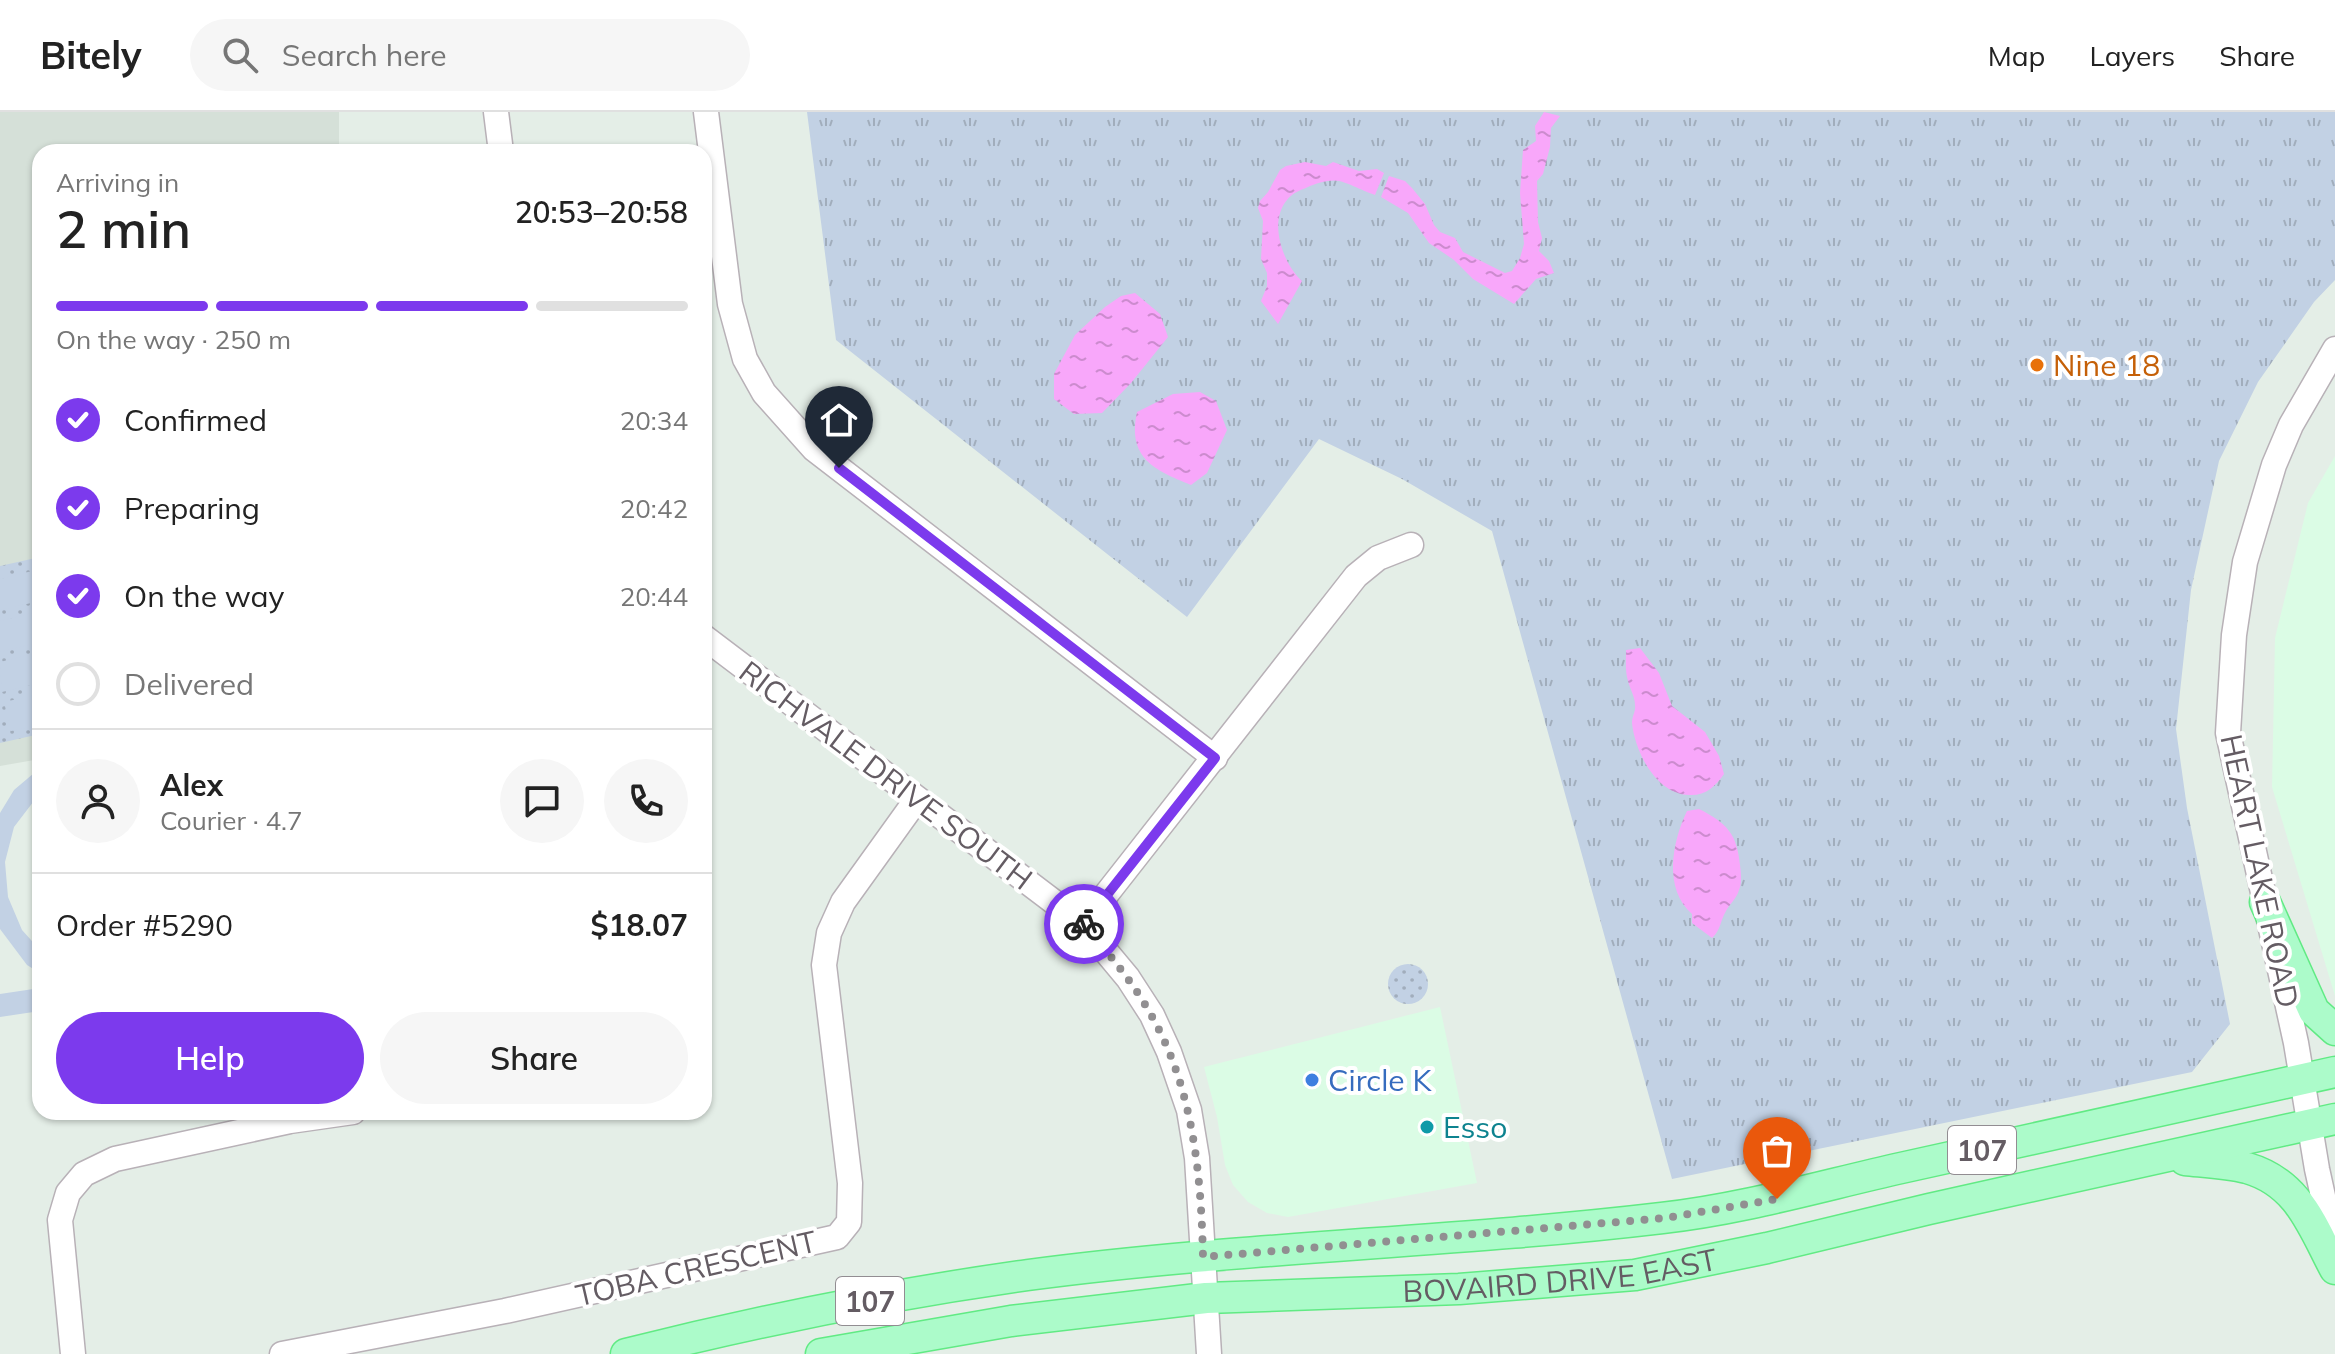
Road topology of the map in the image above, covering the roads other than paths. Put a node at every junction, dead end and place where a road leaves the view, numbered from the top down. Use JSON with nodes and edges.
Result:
{"nodes":[{"id":1,"x":496,"y":112,"type":"edge"},
{"id":2,"x":706,"y":112,"type":"edge"},
{"id":3,"x":500,"y":144,"type":"edge"},
{"id":4,"x":710,"y":144,"type":"edge"},
{"id":5,"x":712,"y":160,"type":"edge"},
{"id":6,"x":2335,"y":349,"type":"edge"},
{"id":7,"x":1411,"y":545,"type":"dead end"},
{"id":8,"x":712,"y":643,"type":"edge"},
{"id":9,"x":1215,"y":758,"type":"junction"},
{"id":10,"x":917,"y":799,"type":"junction"},
{"id":11,"x":2265,"y":902,"type":"junction"},
{"id":12,"x":1083,"y":924,"type":"junction"},
{"id":13,"x":2335,"y":1030,"type":"edge"},
{"id":14,"x":2335,"y":1072,"type":"edge"},
{"id":15,"x":2302,"y":1079,"type":"junction"},
{"id":16,"x":297,"y":1120,"type":"edge"},
{"id":17,"x":2322,"y":1122,"type":"edge"},
{"id":18,"x":2163,"y":1157,"type":"junction"},
{"id":19,"x":2335,"y":1251,"type":"edge"},
{"id":20,"x":1203,"y":1257,"type":"junction"},
{"id":21,"x":2335,"y":1269,"type":"edge"},
{"id":22,"x":1206,"y":1298,"type":"junction"},
{"id":23,"x":73,"y":1354,"type":"edge"},
{"id":24,"x":282,"y":1354,"type":"edge"},
{"id":25,"x":626,"y":1354,"type":"edge"},
{"id":26,"x":821,"y":1354,"type":"edge"},
{"id":27,"x":1209,"y":1354,"type":"edge"}],
"edges":[{"from":1,"to":3,"type":"street"},
{"from":2,"to":4,"type":"street"},
{"from":5,"to":9,"type":"street"},
{"from":6,"to":11,"type":"street","name":"HEART LAKE ROAD"},
{"from":7,"to":9,"type":"street"},
{"from":8,"to":10,"type":"street","name":"RICHVALE DRIVE SOUTH"},
{"from":9,"to":12,"type":"street"},
{"from":10,"to":12,"type":"street","name":"RICHVALE DRIVE SOUTH"},
{"from":10,"to":24,"type":"street","name":"TOBA CRESCENT"},
{"from":11,"to":13,"type":"main road"},
{"from":11,"to":15,"type":"street","name":"HEART LAKE ROAD"},
{"from":12,"to":20,"type":"street","name":"RICHVALE DRIVE SOUTH"},
{"from":14,"to":15,"type":"main road","name":"BOVAIRD DRIVE EAST","number":"107"},
{"from":15,"to":17,"type":"street","name":"HEART LAKE ROAD"},
{"from":15,"to":20,"type":"main road","name":"BOVAIRD DRIVE EAST","number":"107"},
{"from":16,"to":23,"type":"street"},
{"from":17,"to":18,"type":"main road","name":"BOVAIRD DRIVE EAST","number":"107"},
{"from":17,"to":19,"type":"street","name":"HEART LAKE ROAD"},
{"from":18,"to":21,"type":"main road"},
{"from":18,"to":22,"type":"main road","name":"BOVAIRD DRIVE EAST","number":"107"},
{"from":20,"to":22,"type":"street","name":"RICHVALE DRIVE SOUTH"},
{"from":20,"to":25,"type":"main road","name":"BOVAIRD DRIVE EAST","number":"107"},
{"from":22,"to":26,"type":"main road","name":"BOVAIRD DRIVE EAST","number":"107"},
{"from":22,"to":27,"type":"street","name":"RICHVALE DRIVE SOUTH"}]}
